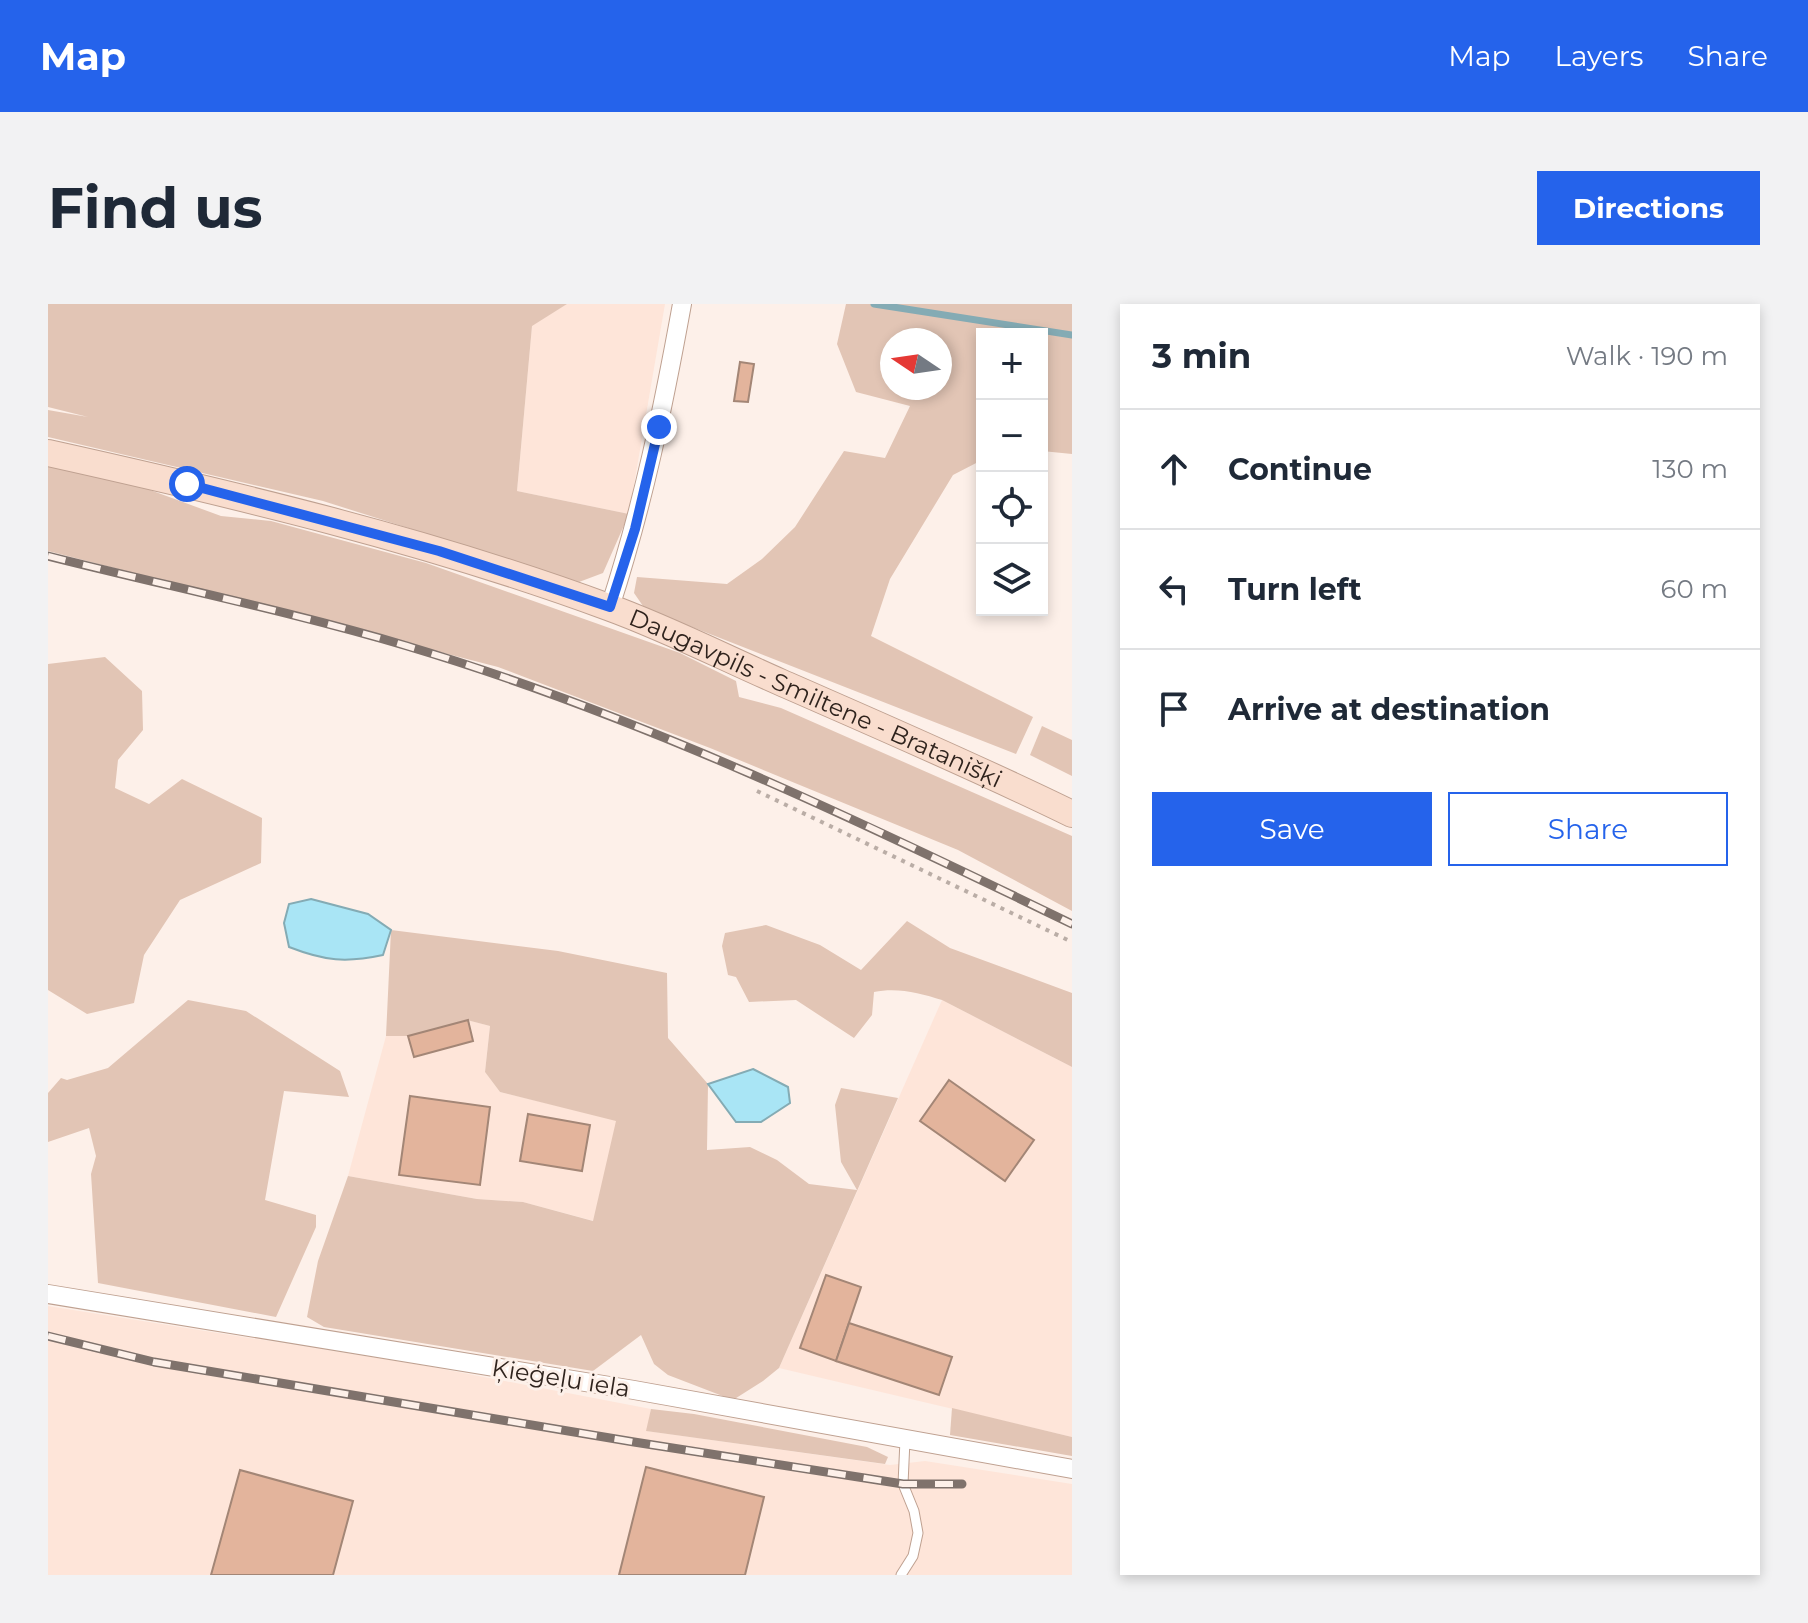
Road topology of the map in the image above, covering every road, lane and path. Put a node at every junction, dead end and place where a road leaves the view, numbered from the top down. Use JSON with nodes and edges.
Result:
{"nodes":[{"id":1,"x":682,"y":304,"type":"edge"},
{"id":2,"x":48,"y":453,"type":"edge"},
{"id":3,"x":610,"y":607,"type":"junction"},
{"id":4,"x":757,"y":791,"type":"dead end"},
{"id":5,"x":1072,"y":814,"type":"edge"},
{"id":6,"x":1072,"y":942,"type":"edge"},
{"id":7,"x":48,"y":1294,"type":"edge"},
{"id":8,"x":905,"y":1440,"type":"junction"},
{"id":9,"x":1072,"y":1469,"type":"edge"},
{"id":10,"x":901,"y":1575,"type":"edge"}],
"edges":[{"from":1,"to":3,"type":"street"},
{"from":2,"to":3,"type":"main road","name":"Daugavpils - Smiltene - Bratanišķi"},
{"from":3,"to":5,"type":"main road","name":"Daugavpils - Smiltene - Bratanišķi"},
{"from":4,"to":6,"type":"path"},
{"from":7,"to":8,"type":"street","name":"Ķieģeļu iela"},
{"from":8,"to":9,"type":"street","name":"Ķieģeļu iela"},
{"from":8,"to":10,"type":"lane"}]}
